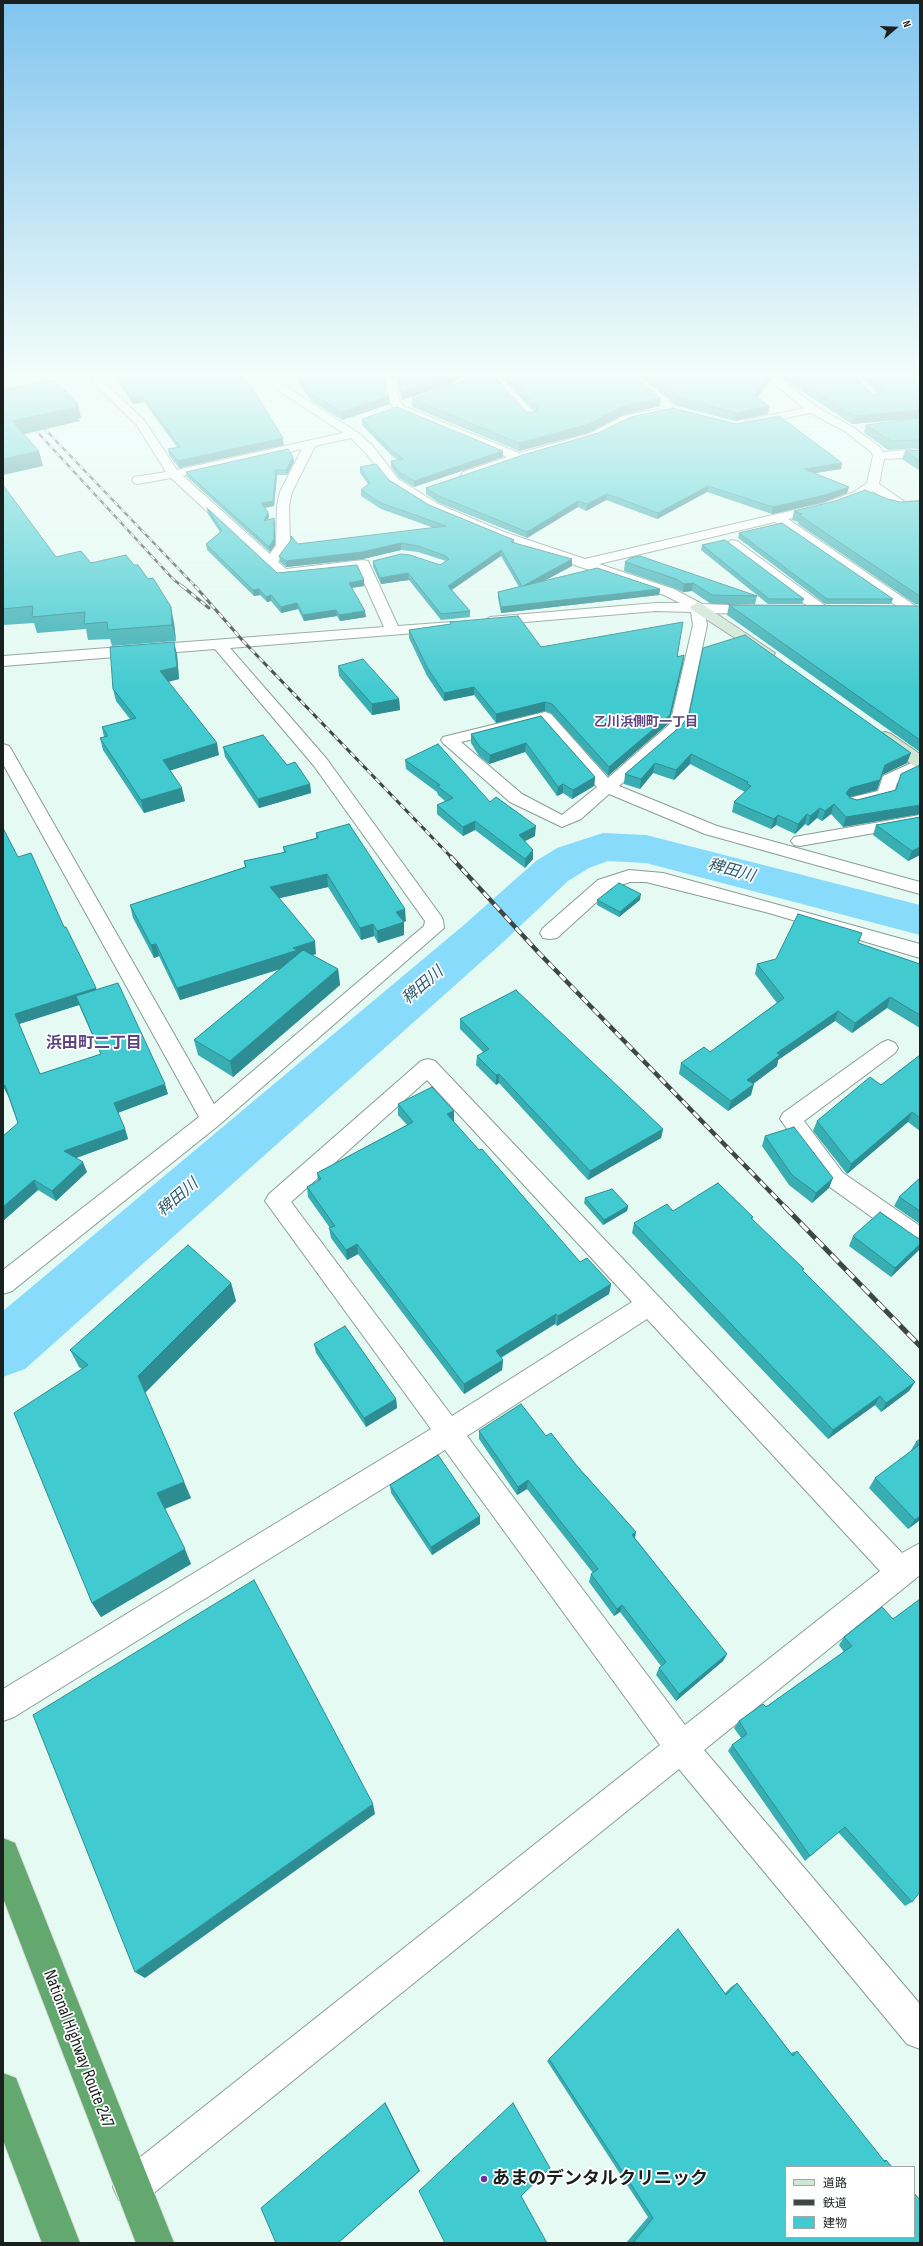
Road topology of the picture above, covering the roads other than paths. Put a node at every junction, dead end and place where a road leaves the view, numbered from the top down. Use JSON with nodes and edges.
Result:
{"nodes":[{"id":1,"x":183,"y":482,"type":"edge"},
{"id":2,"x":291,"y":482,"type":"edge"},
{"id":3,"x":394,"y":482,"type":"edge"},
{"id":4,"x":874,"y":482,"type":"edge"},
{"id":5,"x":873,"y":486,"type":"junction"},
{"id":6,"x":426,"y":489,"type":"edge"},
{"id":7,"x":412,"y":494,"type":"junction"},
{"id":8,"x":920,"y":505,"type":"edge"},
{"id":9,"x":779,"y":519,"type":"junction"},
{"id":10,"x":732,"y":544,"type":"edge"},
{"id":11,"x":271,"y":562,"type":"junction"},
{"id":12,"x":587,"y":563,"type":"junction"},
{"id":13,"x":917,"y":595,"type":"edge"},
{"id":14,"x":894,"y":606,"type":"junction"},
{"id":15,"x":697,"y":607,"type":"junction"},
{"id":16,"x":770,"y":610,"type":"edge"},
{"id":17,"x":800,"y":610,"type":"edge"},
{"id":18,"x":822,"y":610,"type":"junction"},
{"id":19,"x":837,"y":610,"type":"edge"},
{"id":20,"x":916,"y":610,"type":"edge"},
{"id":21,"x":393,"y":630,"type":"junction"},
{"id":22,"x":218,"y":643,"type":"junction"},
{"id":23,"x":3,"y":661,"type":"edge"},
{"id":24,"x":782,"y":663,"type":"edge"},
{"id":25,"x":870,"y":726,"type":"edge"},
{"id":26,"x":3,"y":749,"type":"edge"},
{"id":27,"x":920,"y":763,"type":"edge"},
{"id":28,"x":607,"y":787,"type":"junction"},
{"id":29,"x":854,"y":803,"type":"edge"},
{"id":30,"x":920,"y":820,"type":"edge"},
{"id":31,"x":800,"y":841,"type":"dead end"},
{"id":32,"x":920,"y":888,"type":"edge"},
{"id":33,"x":550,"y":933,"type":"dead end"},
{"id":34,"x":920,"y":951,"type":"edge"},
{"id":35,"x":888,"y":1048,"type":"dead end"},
{"id":36,"x":211,"y":1119,"type":"junction"},
{"id":37,"x":920,"y":1239,"type":"edge"},
{"id":38,"x":3,"y":1284,"type":"edge"},
{"id":39,"x":650,"y":1304,"type":"junction"},
{"id":40,"x":447,"y":1434,"type":"junction"},
{"id":41,"x":911,"y":1565,"type":"edge"},
{"id":42,"x":3,"y":1706,"type":"edge"},
{"id":43,"x":682,"y":1748,"type":"junction"},
{"id":44,"x":3,"y":1855,"type":"edge"},
{"id":45,"x":920,"y":2031,"type":"edge"},
{"id":46,"x":3,"y":2091,"type":"edge"},
{"id":47,"x":132,"y":2187,"type":"junction"},
{"id":48,"x":61,"y":2243,"type":"edge"},
{"id":49,"x":155,"y":2243,"type":"edge"}],
"edges":[{"from":1,"to":11,"type":"street"},
{"from":2,"to":11,"type":"street"},
{"from":3,"to":7,"type":"street"},
{"from":4,"to":5,"type":"street"},
{"from":5,"to":8,"type":"street"},
{"from":5,"to":9,"type":"street"},
{"from":6,"to":7,"type":"street"},
{"from":7,"to":12,"type":"street"},
{"from":9,"to":12,"type":"street"},
{"from":9,"to":14,"type":"street"},
{"from":10,"to":18,"type":"street"},
{"from":11,"to":21,"type":"street"},
{"from":12,"to":15,"type":"street"},
{"from":13,"to":14,"type":"street"},
{"from":14,"to":20,"type":"street"},
{"from":15,"to":16,"type":"street"},
{"from":15,"to":21,"type":"street"},
{"from":15,"to":24,"type":"street"},
{"from":15,"to":28,"type":"street"},
{"from":17,"to":18,"type":"street"},
{"from":18,"to":19,"type":"street"},
{"from":21,"to":22,"type":"street"},
{"from":22,"to":23,"type":"street"},
{"from":22,"to":36,"type":"street"},
{"from":25,"to":27,"type":"street"},
{"from":26,"to":36,"type":"street"},
{"from":27,"to":29,"type":"street"},
{"from":28,"to":28,"type":"street"},
{"from":28,"to":32,"type":"street"},
{"from":30,"to":31,"type":"street"},
{"from":33,"to":34,"type":"street"},
{"from":35,"to":37,"type":"street"},
{"from":36,"to":38,"type":"street"},
{"from":39,"to":40,"type":"street"},
{"from":39,"to":40,"type":"street"},
{"from":39,"to":41,"type":"street"},
{"from":40,"to":42,"type":"street"},
{"from":40,"to":43,"type":"street"},
{"from":41,"to":43,"type":"street"},
{"from":43,"to":45,"type":"street"},
{"from":43,"to":47,"type":"street"},
{"from":44,"to":47,"type":"highway","name":"National Highway Route 247"},
{"from":46,"to":48,"type":"highway"},
{"from":47,"to":49,"type":"highway","name":"National Highway Route 247"}]}
